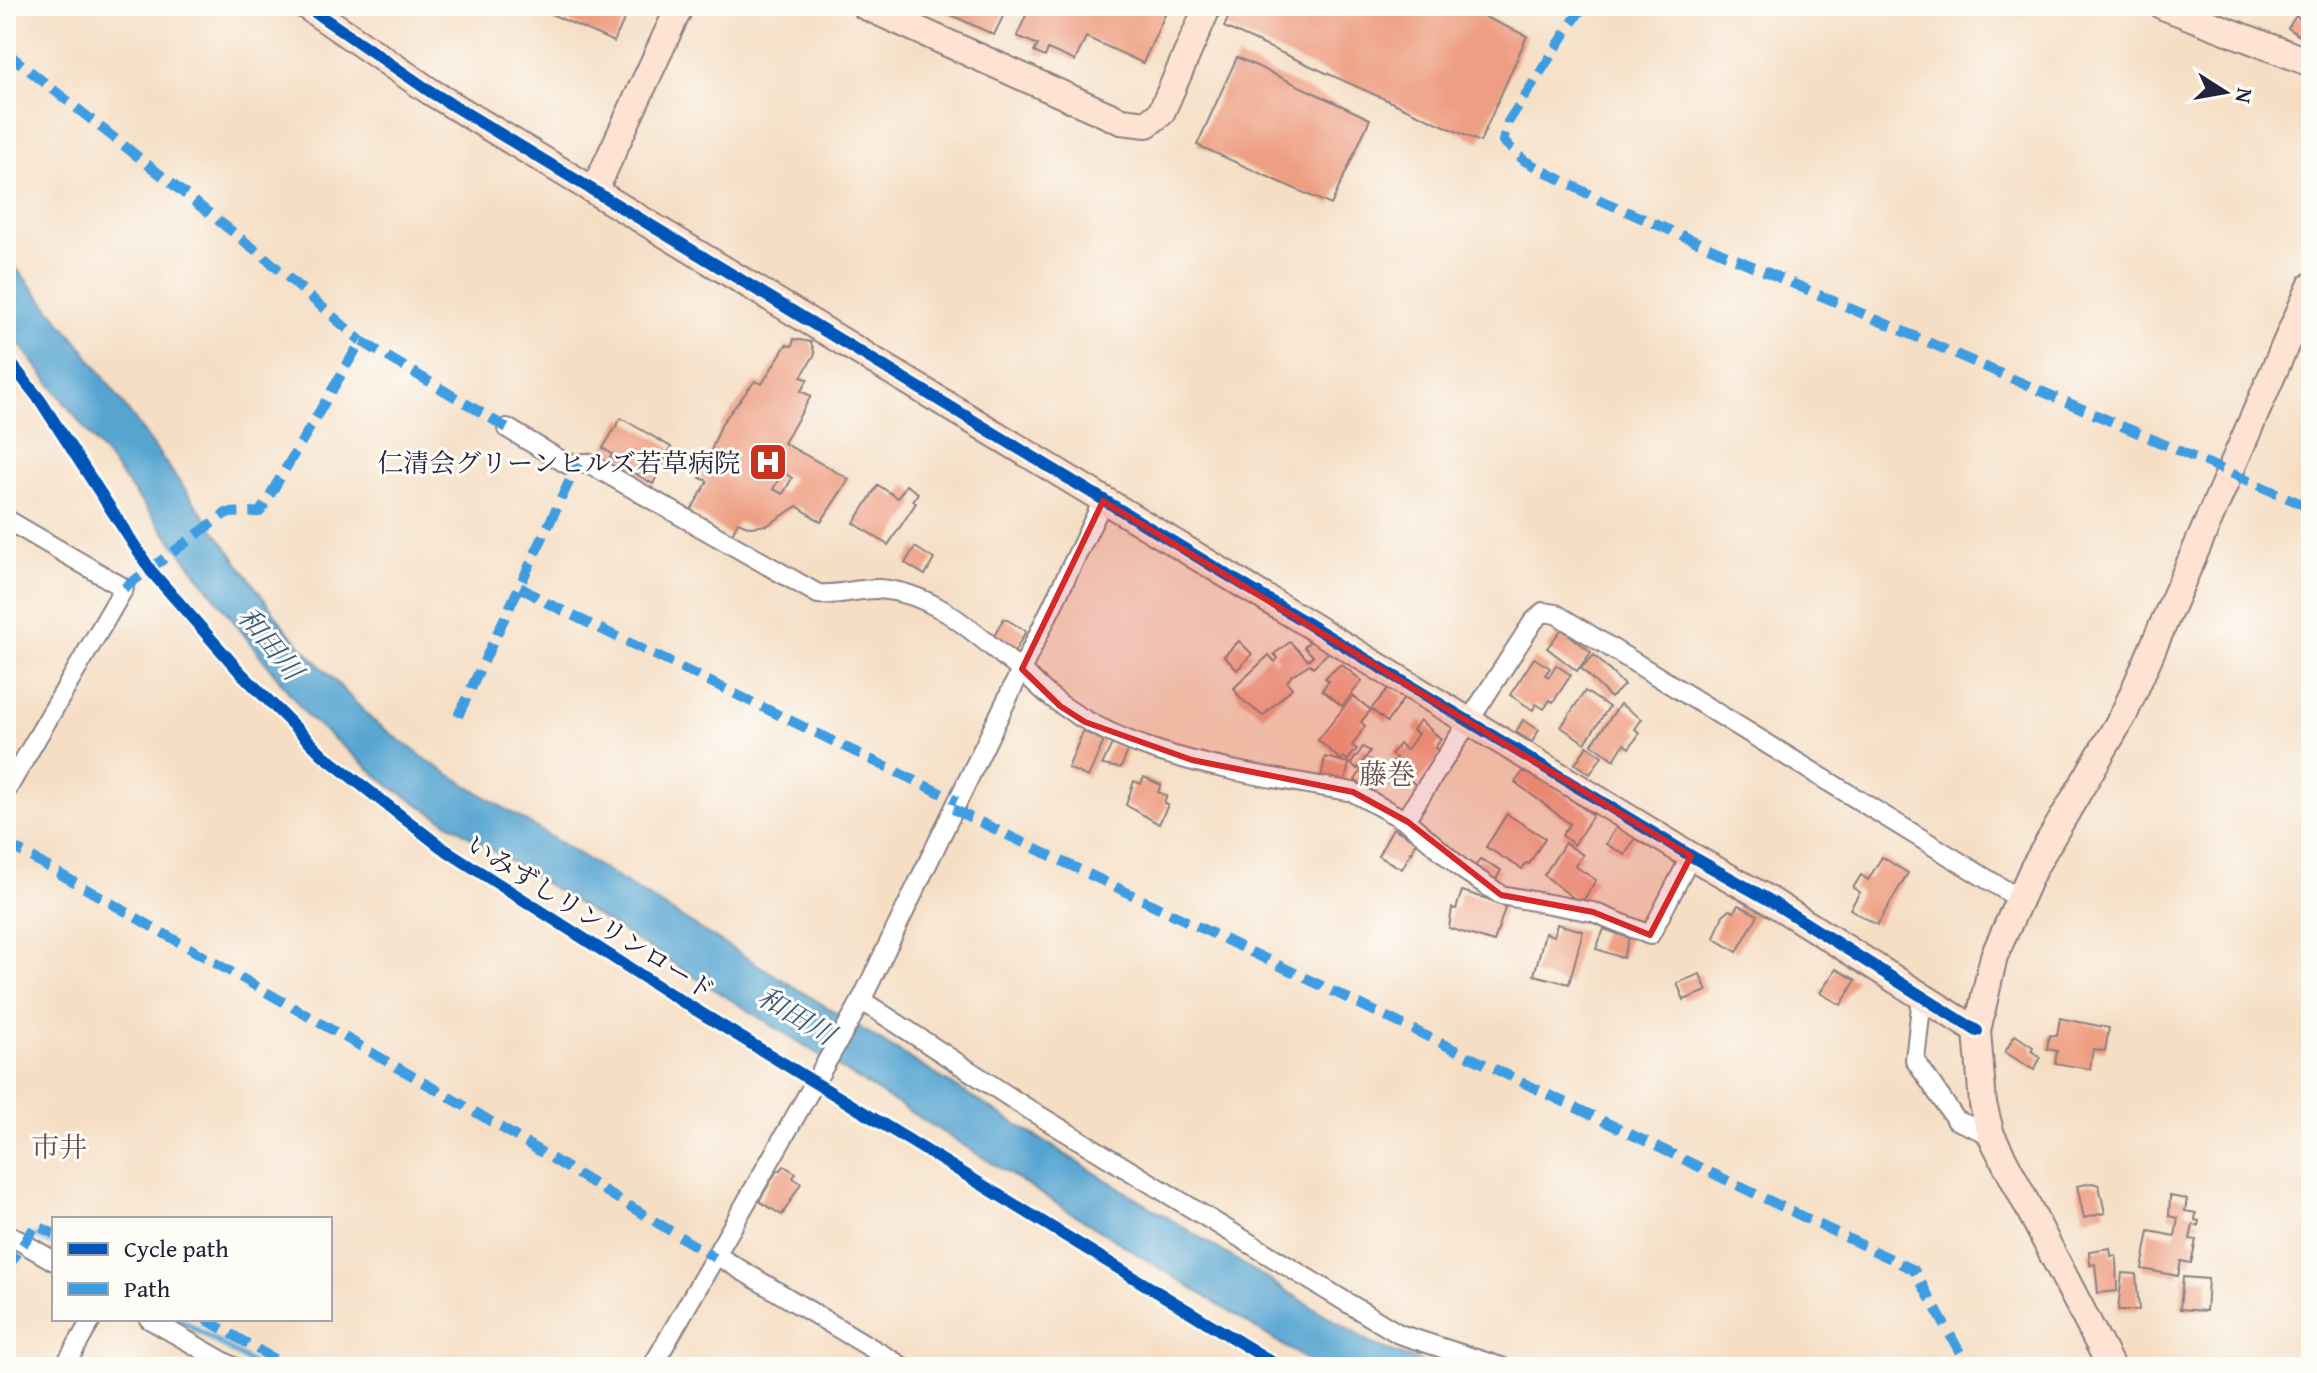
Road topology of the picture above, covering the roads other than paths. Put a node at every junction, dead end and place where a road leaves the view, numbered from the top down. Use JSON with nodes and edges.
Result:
{"nodes":[{"id":1,"x":306,"y":6,"type":"edge"},
{"id":2,"x":680,"y":6,"type":"edge"},
{"id":3,"x":865,"y":6,"type":"edge"},
{"id":4,"x":1208,"y":6,"type":"edge"},
{"id":5,"x":2163,"y":6,"type":"edge"},
{"id":6,"x":2311,"y":63,"type":"edge"},
{"id":7,"x":595,"y":189,"type":"junction"},
{"id":8,"x":2311,"y":286,"type":"edge"},
{"id":9,"x":507,"y":428,"type":"dead end"},
{"id":10,"x":1103,"y":501,"type":"junction"},
{"id":11,"x":6,"y":519,"type":"edge"},
{"id":12,"x":1021,"y":670,"type":"junction"},
{"id":13,"x":1472,"y":721,"type":"junction"},
{"id":14,"x":6,"y":791,"type":"edge"},
{"id":15,"x":1405,"y":820,"type":"junction"},
{"id":16,"x":1691,"y":856,"type":"junction"},
{"id":17,"x":2013,"y":895,"type":"dead end"},
{"id":18,"x":1922,"y":997,"type":"junction"},
{"id":19,"x":860,"y":1002,"type":"junction"},
{"id":20,"x":1977,"y":1031,"type":"junction"},
{"id":21,"x":1991,"y":1135,"type":"junction"},
{"id":22,"x":6,"y":1233,"type":"edge"},
{"id":23,"x":716,"y":1255,"type":"junction"},
{"id":24,"x":52,"y":1260,"type":"edge"},
{"id":25,"x":91,"y":1321,"type":"edge"},
{"id":26,"x":152,"y":1321,"type":"edge"},
{"id":27,"x":64,"y":1367,"type":"edge"},
{"id":28,"x":233,"y":1367,"type":"edge"},
{"id":29,"x":652,"y":1367,"type":"edge"},
{"id":30,"x":903,"y":1367,"type":"edge"},
{"id":31,"x":1501,"y":1367,"type":"edge"},
{"id":32,"x":2111,"y":1367,"type":"edge"}],
"edges":[{"from":1,"to":7,"type":"street"},
{"from":2,"to":7,"type":"street"},
{"from":3,"to":4,"type":"street"},
{"from":5,"to":6,"type":"street"},
{"from":7,"to":10,"type":"street"},
{"from":8,"to":20,"type":"street"},
{"from":9,"to":12,"type":"street"},
{"from":10,"to":12,"type":"street"},
{"from":10,"to":13,"type":"street"},
{"from":11,"to":14,"type":"street"},
{"from":12,"to":15,"type":"street"},
{"from":12,"to":19,"type":"street"},
{"from":13,"to":15,"type":"street"},
{"from":13,"to":16,"type":"street"},
{"from":13,"to":17,"type":"street"},
{"from":15,"to":16,"type":"street"},
{"from":16,"to":18,"type":"street"},
{"from":18,"to":20,"type":"street"},
{"from":18,"to":21,"type":"street"},
{"from":19,"to":23,"type":"street"},
{"from":19,"to":31,"type":"street"},
{"from":20,"to":21,"type":"street"},
{"from":21,"to":32,"type":"street"},
{"from":22,"to":24,"type":"street"},
{"from":23,"to":29,"type":"street"},
{"from":23,"to":30,"type":"street"},
{"from":25,"to":27,"type":"street"},
{"from":26,"to":28,"type":"street"}]}
